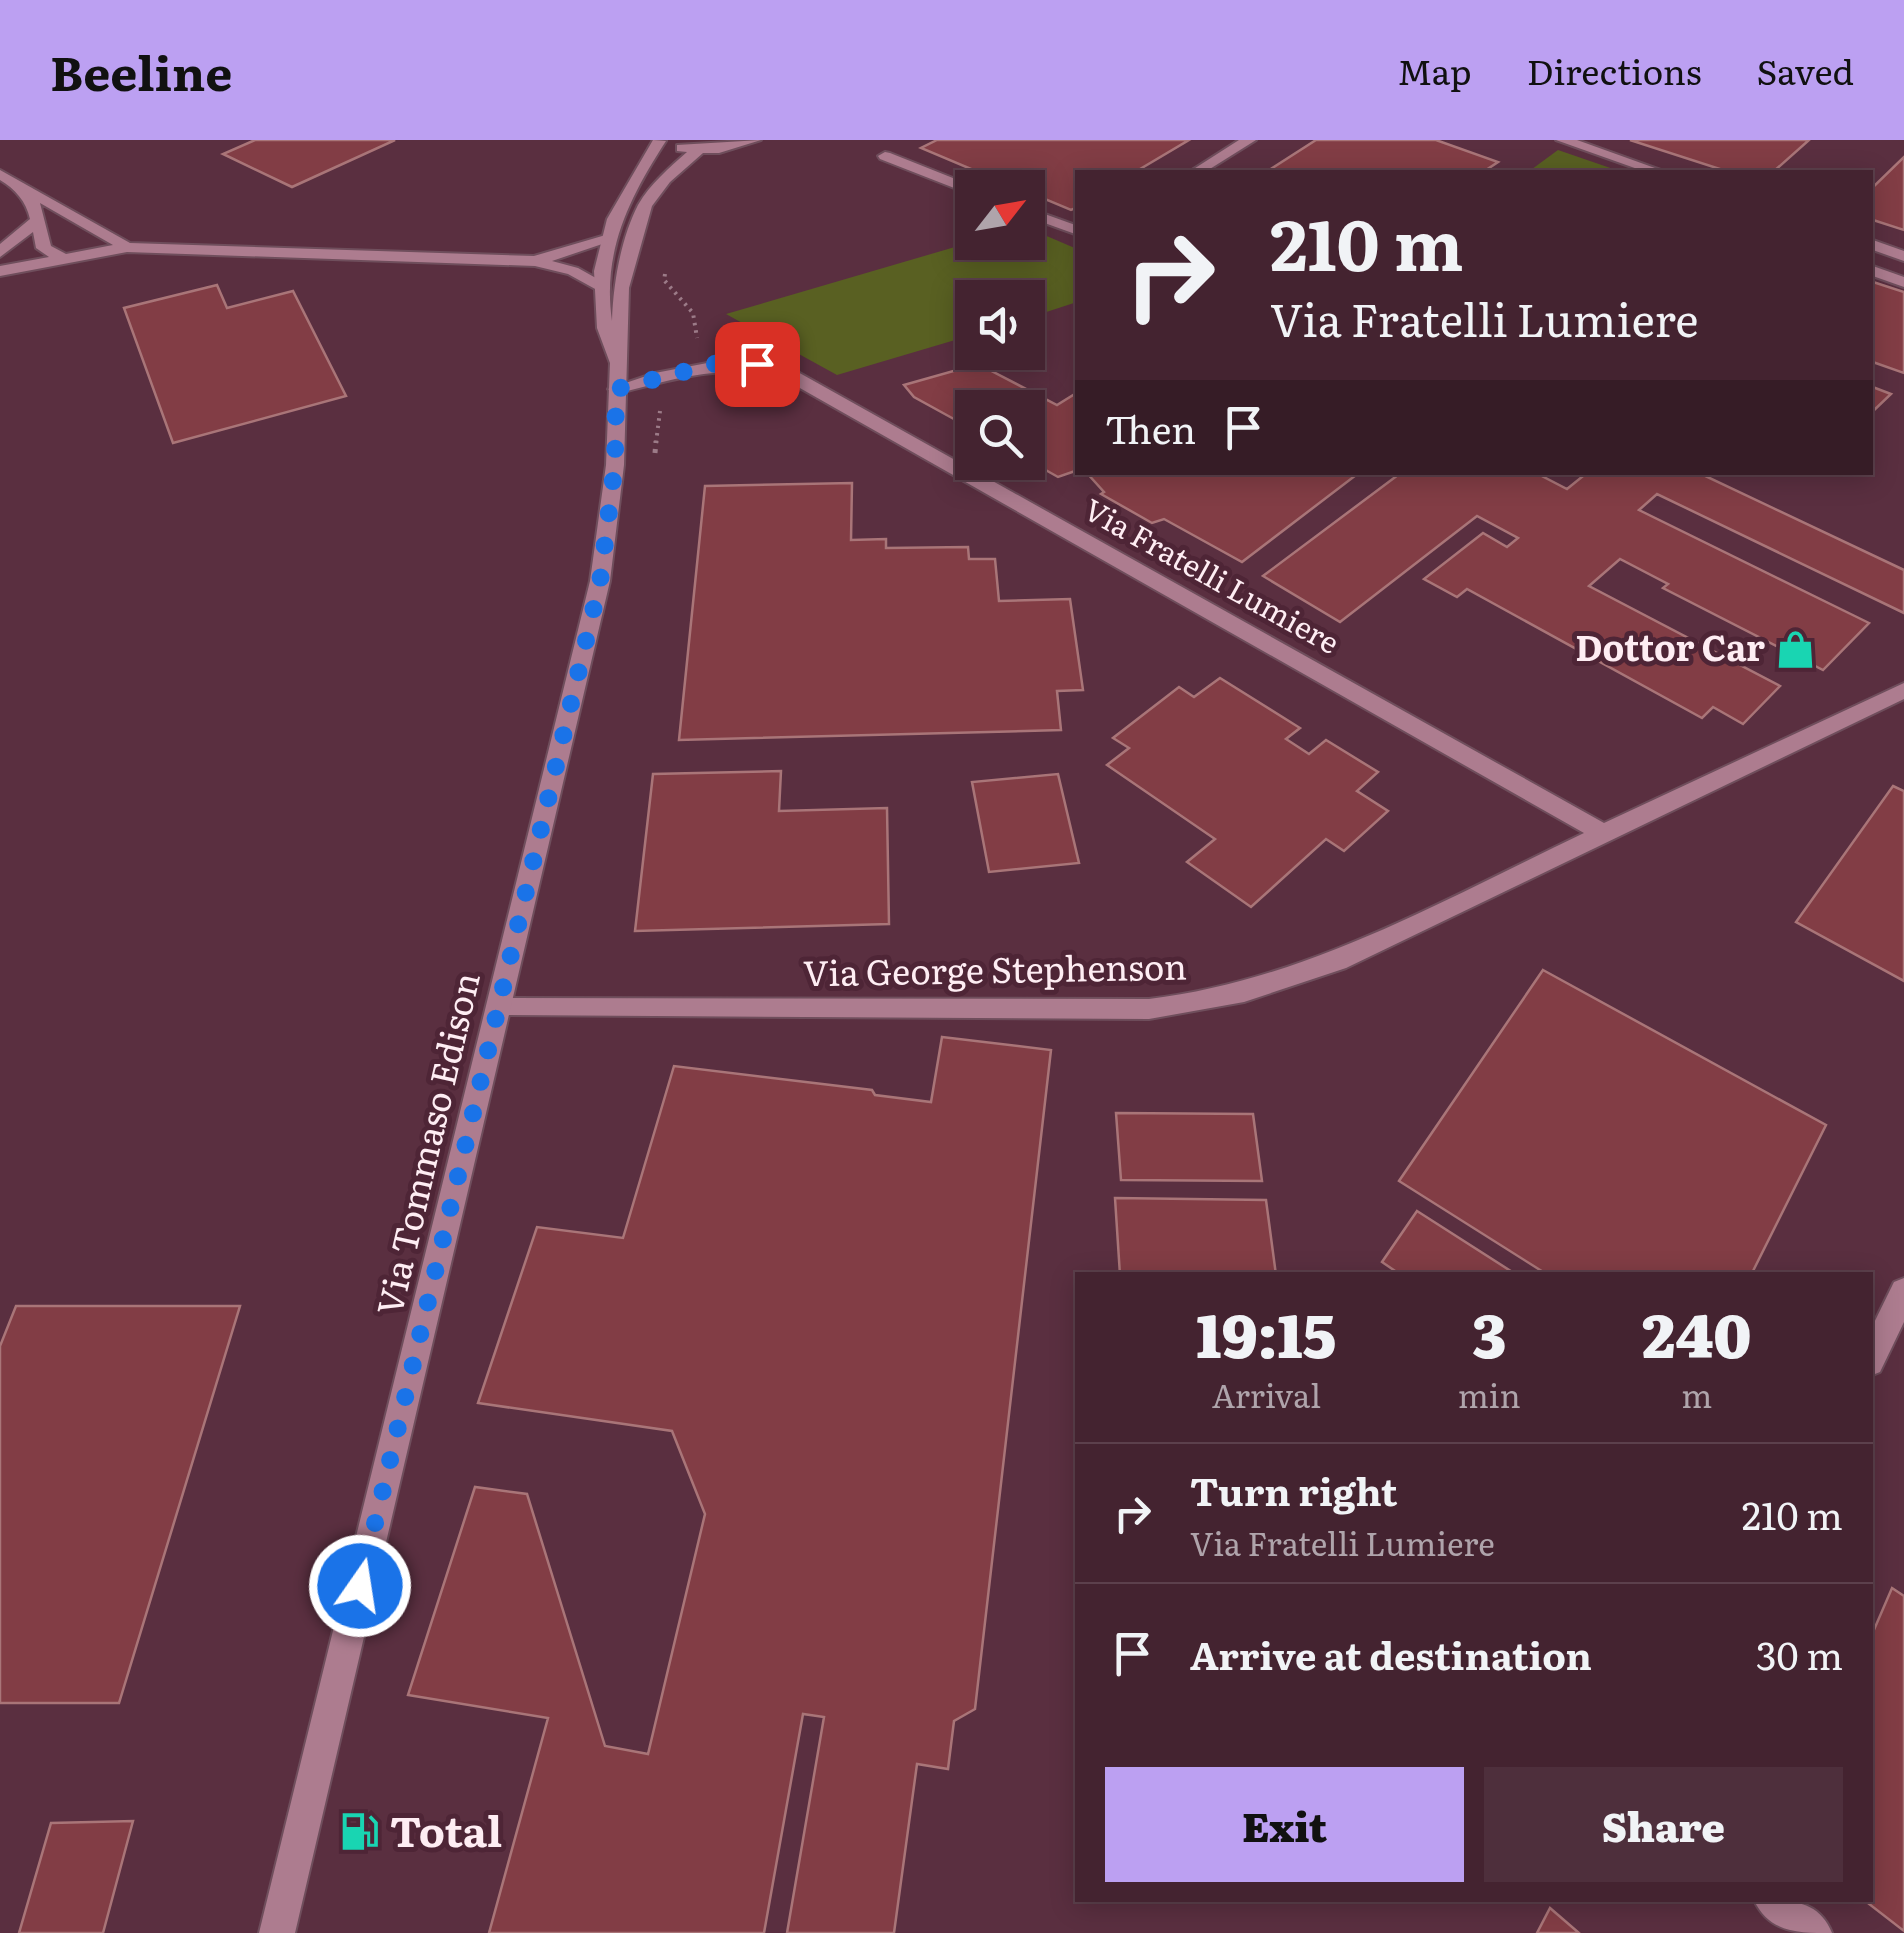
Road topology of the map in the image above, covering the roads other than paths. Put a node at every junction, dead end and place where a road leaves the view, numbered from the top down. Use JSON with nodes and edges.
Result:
{"nodes":[{"id":1,"x":659,"y":140,"type":"edge"},
{"id":2,"x":754,"y":140,"type":"edge"},
{"id":3,"x":1249,"y":140,"type":"edge"},
{"id":4,"x":1563,"y":140,"type":"edge"},
{"id":5,"x":698,"y":150,"type":"junction"},
{"id":6,"x":884,"y":156,"type":"dead end"},
{"id":7,"x":1199,"y":170,"type":"edge"},
{"id":8,"x":1653,"y":170,"type":"edge"},
{"id":9,"x":5,"y":177,"type":"edge"},
{"id":10,"x":955,"y":183,"type":"edge"},
{"id":11,"x":1045,"y":218,"type":"edge"},
{"id":12,"x":39,"y":219,"type":"junction"},
{"id":13,"x":1075,"y":230,"type":"edge"},
{"id":14,"x":610,"y":239,"type":"junction"},
{"id":15,"x":1873,"y":245,"type":"edge"},
{"id":16,"x":126,"y":247,"type":"junction"},
{"id":17,"x":0,"y":252,"type":"edge"},
{"id":18,"x":1904,"y":256,"type":"edge"},
{"id":19,"x":62,"y":258,"type":"junction"},
{"id":20,"x":535,"y":261,"type":"junction"},
{"id":21,"x":0,"y":271,"type":"edge"},
{"id":22,"x":1873,"y":271,"type":"edge"},
{"id":23,"x":1904,"y":282,"type":"edge"},
{"id":24,"x":597,"y":285,"type":"junction"},
{"id":25,"x":616,"y":378,"type":"junction"},
{"id":26,"x":1904,"y":690,"type":"edge"},
{"id":27,"x":1601,"y":832,"type":"junction"},
{"id":28,"x":498,"y":1008,"type":"junction"},
{"id":29,"x":1904,"y":1291,"type":"edge"},
{"id":30,"x":1873,"y":1356,"type":"edge"},
{"id":31,"x":1775,"y":1902,"type":"edge"},
{"id":32,"x":277,"y":1933,"type":"edge"},
{"id":33,"x":1814,"y":1933,"type":"edge"}],
"edges":[{"from":1,"to":5,"type":"street"},
{"from":1,"to":14,"type":"street","name":"Via Tommaso Edison"},
{"from":2,"to":5,"type":"street"},
{"from":3,"to":7,"type":"street"},
{"from":4,"to":8,"type":"street"},
{"from":5,"to":25,"type":"street","name":"Via Tommaso Edison"},
{"from":6,"to":10,"type":"street"},
{"from":9,"to":12,"type":"street"},
{"from":9,"to":16,"type":"street"},
{"from":11,"to":13,"type":"street"},
{"from":12,"to":17,"type":"street"},
{"from":12,"to":19,"type":"street"},
{"from":14,"to":20,"type":"street"},
{"from":14,"to":24,"type":"street","name":"Via Tommaso Edison"},
{"from":15,"to":18,"type":"street"},
{"from":16,"to":19,"type":"street"},
{"from":16,"to":20,"type":"street"},
{"from":19,"to":21,"type":"street"},
{"from":20,"to":24,"type":"street"},
{"from":22,"to":23,"type":"street"},
{"from":24,"to":25,"type":"street","name":"Via Tommaso Edison"},
{"from":25,"to":27,"type":"street","name":"Via Fratelli Lumiere"},
{"from":25,"to":28,"type":"street","name":"Via Tommaso Edison"},
{"from":26,"to":27,"type":"street","name":"Via George Stephenson"},
{"from":27,"to":28,"type":"street","name":"Via George Stephenson"},
{"from":28,"to":32,"type":"street","name":"Via Tommaso Edison"},
{"from":29,"to":30,"type":"street"},
{"from":31,"to":33,"type":"street"}]}
